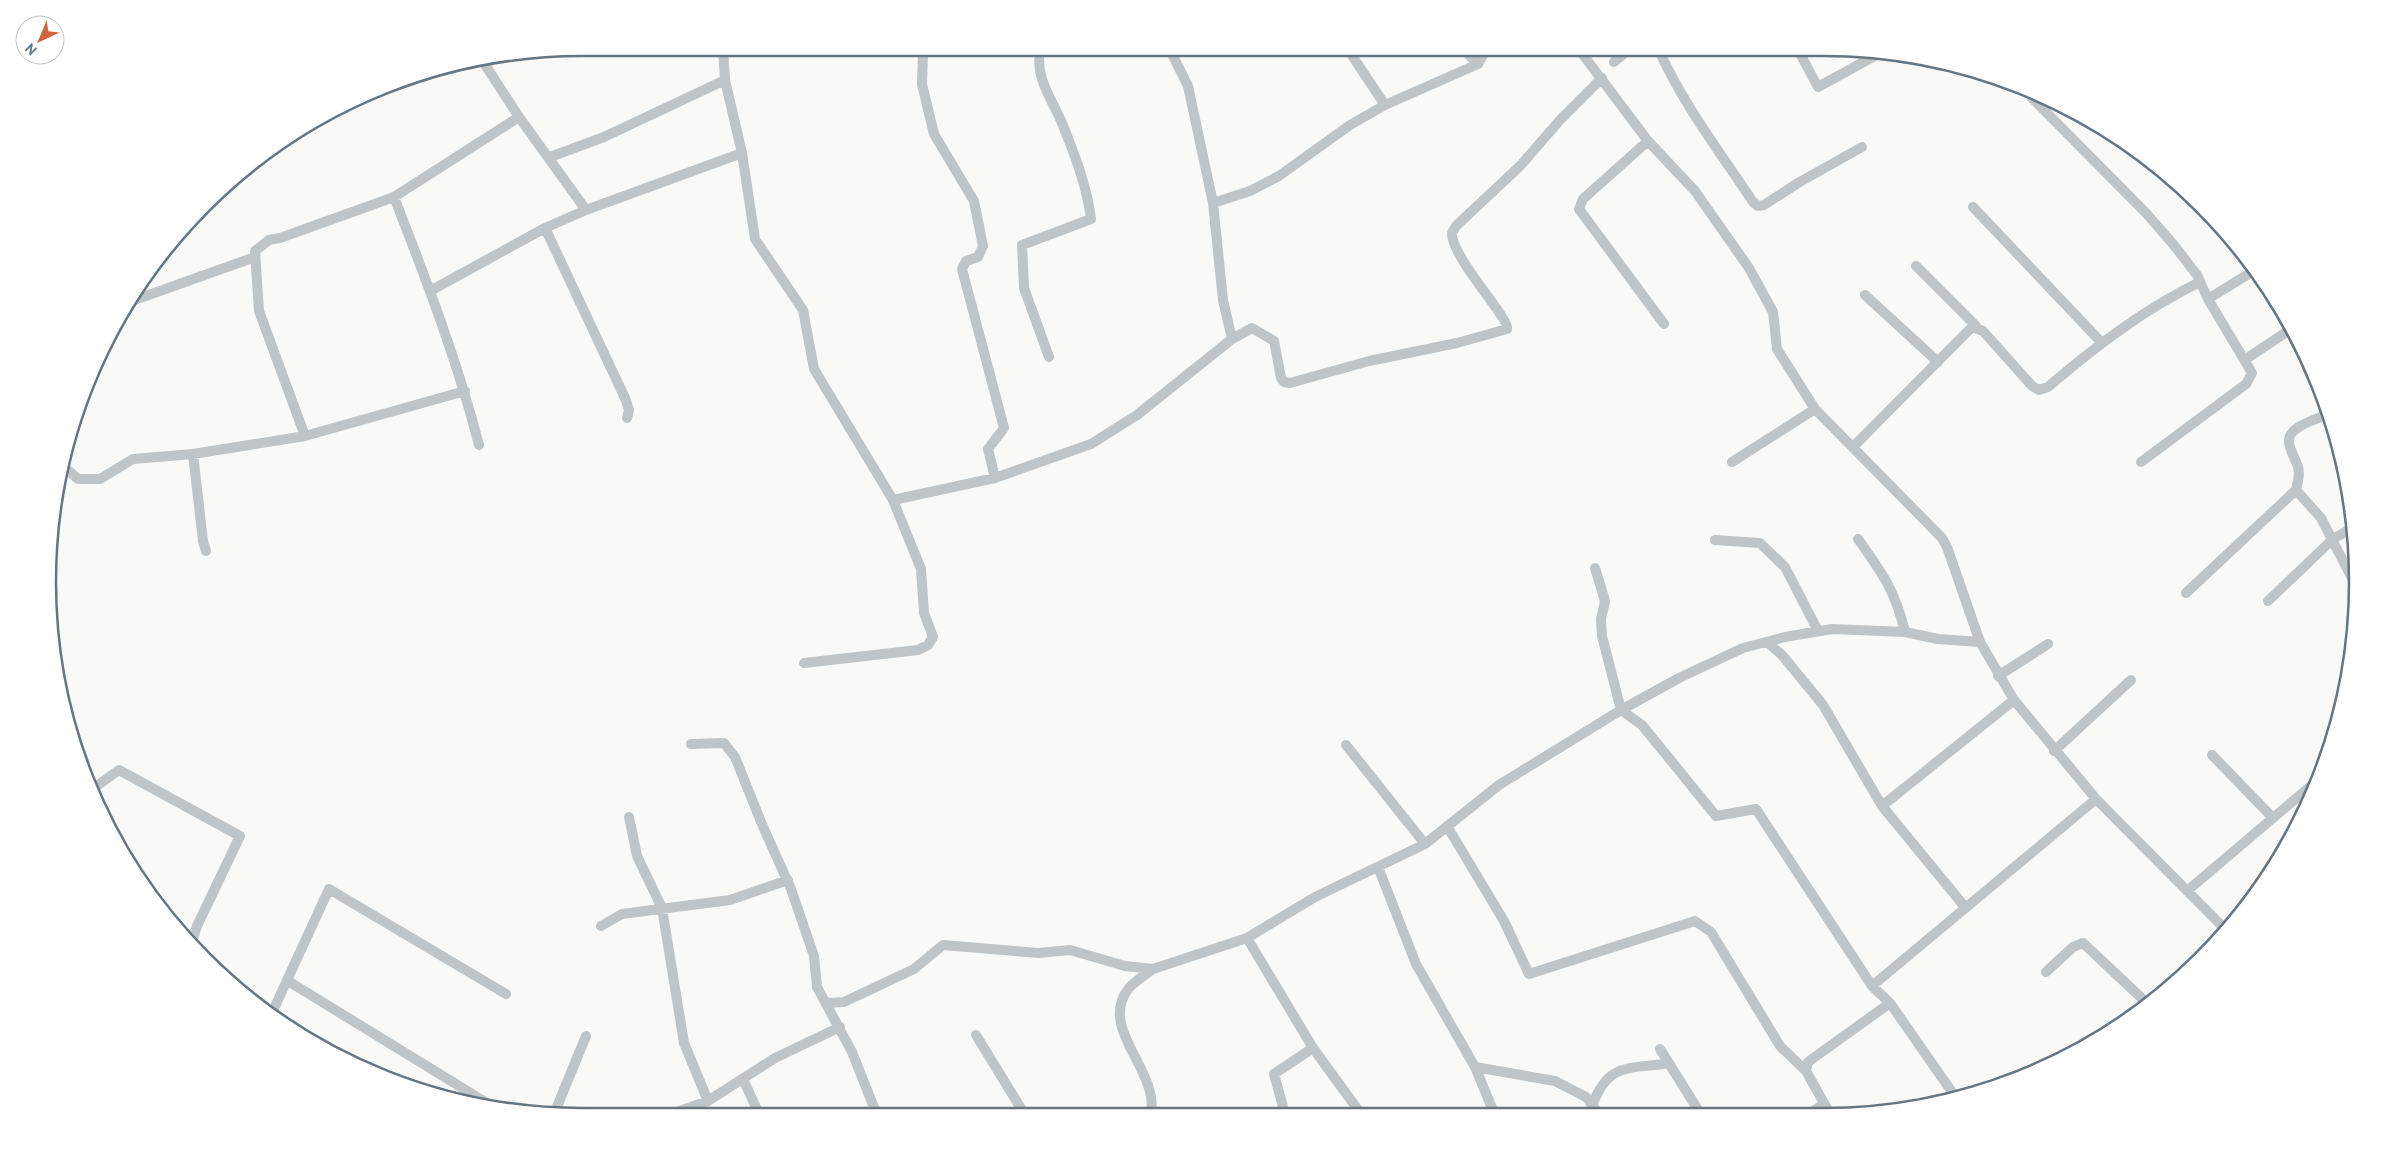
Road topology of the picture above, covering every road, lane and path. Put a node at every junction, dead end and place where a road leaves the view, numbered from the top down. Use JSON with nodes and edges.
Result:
{"nodes":[{"id":1,"x":724,"y":56,"type":"edge"},
{"id":2,"x":924,"y":56,"type":"edge"},
{"id":3,"x":1040,"y":56,"type":"edge"},
{"id":4,"x":1173,"y":56,"type":"edge"},
{"id":5,"x":1352,"y":56,"type":"edge"},
{"id":6,"x":1470,"y":56,"type":"edge"},
{"id":7,"x":1482,"y":56,"type":"edge"},
{"id":8,"x":1584,"y":56,"type":"edge"},
{"id":9,"x":1621,"y":56,"type":"edge"},
{"id":10,"x":1662,"y":56,"type":"edge"},
{"id":11,"x":1801,"y":56,"type":"edge"},
{"id":12,"x":1870,"y":58,"type":"edge"},
{"id":13,"x":1614,"y":62,"type":"dead end"},
{"id":14,"x":1478,"y":64,"type":"junction"},
{"id":15,"x":486,"y":65,"type":"edge"},
{"id":16,"x":1602,"y":78,"type":"junction"},
{"id":17,"x":725,"y":80,"type":"junction"},
{"id":18,"x":2035,"y":101,"type":"edge"},
{"id":19,"x":1385,"y":105,"type":"junction"},
{"id":20,"x":519,"y":117,"type":"junction"},
{"id":21,"x":1648,"y":141,"type":"junction"},
{"id":22,"x":1862,"y":147,"type":"dead end"},
{"id":23,"x":742,"y":153,"type":"junction"},
{"id":24,"x":550,"y":157,"type":"junction"},
{"id":25,"x":394,"y":197,"type":"junction"},
{"id":26,"x":1212,"y":203,"type":"junction"},
{"id":27,"x":1973,"y":206,"type":"dead end"},
{"id":28,"x":586,"y":210,"type":"junction"},
{"id":29,"x":545,"y":228,"type":"junction"},
{"id":30,"x":254,"y":257,"type":"junction"},
{"id":31,"x":1916,"y":266,"type":"dead end"},
{"id":32,"x":2249,"y":274,"type":"edge"},
{"id":33,"x":2200,"y":282,"type":"junction"},
{"id":34,"x":430,"y":291,"type":"junction"},
{"id":35,"x":1865,"y":295,"type":"dead end"},
{"id":36,"x":140,"y":298,"type":"edge"},
{"id":37,"x":2208,"y":299,"type":"junction"},
{"id":38,"x":1664,"y":324,"type":"dead end"},
{"id":39,"x":1976,"y":326,"type":"junction"},
{"id":40,"x":2286,"y":333,"type":"edge"},
{"id":41,"x":1232,"y":339,"type":"junction"},
{"id":42,"x":2101,"y":342,"type":"junction"},
{"id":43,"x":1049,"y":357,"type":"dead end"},
{"id":44,"x":2246,"y":359,"type":"junction"},
{"id":45,"x":1938,"y":362,"type":"junction"},
{"id":46,"x":465,"y":391,"type":"junction"},
{"id":47,"x":1815,"y":409,"type":"junction"},
{"id":48,"x":2322,"y":417,"type":"edge"},
{"id":49,"x":627,"y":418,"type":"dead end"},
{"id":50,"x":305,"y":436,"type":"junction"},
{"id":51,"x":479,"y":445,"type":"dead end"},
{"id":52,"x":1853,"y":447,"type":"junction"},
{"id":53,"x":192,"y":454,"type":"junction"},
{"id":54,"x":1732,"y":462,"type":"dead end"},
{"id":55,"x":2140,"y":462,"type":"dead end"},
{"id":56,"x":68,"y":470,"type":"edge"},
{"id":57,"x":995,"y":478,"type":"junction"},
{"id":58,"x":2296,"y":490,"type":"junction"},
{"id":59,"x":893,"y":500,"type":"junction"},
{"id":60,"x":2346,"y":531,"type":"edge"},
{"id":61,"x":1858,"y":539,"type":"dead end"},
{"id":62,"x":2333,"y":539,"type":"junction"},
{"id":63,"x":1715,"y":540,"type":"dead end"},
{"id":64,"x":206,"y":551,"type":"dead end"},
{"id":65,"x":1595,"y":568,"type":"dead end"},
{"id":66,"x":2349,"y":571,"type":"edge"},
{"id":67,"x":2186,"y":593,"type":"dead end"},
{"id":68,"x":2268,"y":601,"type":"dead end"},
{"id":69,"x":1818,"y":631,"type":"junction"},
{"id":70,"x":1905,"y":632,"type":"junction"},
{"id":71,"x":1767,"y":642,"type":"junction"},
{"id":72,"x":1980,"y":642,"type":"junction"},
{"id":73,"x":2048,"y":644,"type":"dead end"},
{"id":74,"x":804,"y":663,"type":"dead end"},
{"id":75,"x":1998,"y":676,"type":"junction"},
{"id":76,"x":2131,"y":680,"type":"dead end"},
{"id":77,"x":2014,"y":700,"type":"junction"},
{"id":78,"x":1622,"y":710,"type":"junction"},
{"id":79,"x":691,"y":744,"type":"dead end"},
{"id":80,"x":1346,"y":745,"type":"dead end"},
{"id":81,"x":2054,"y":750,"type":"junction"},
{"id":82,"x":2212,"y":755,"type":"dead end"},
{"id":83,"x":97,"y":786,"type":"edge"},
{"id":84,"x":2306,"y":790,"type":"edge"},
{"id":85,"x":2096,"y":799,"type":"junction"},
{"id":86,"x":1882,"y":806,"type":"junction"},
{"id":87,"x":628,"y":817,"type":"dead end"},
{"id":88,"x":2273,"y":818,"type":"junction"},
{"id":89,"x":1447,"y":826,"type":"junction"},
{"id":90,"x":1425,"y":844,"type":"junction"},
{"id":91,"x":1378,"y":868,"type":"junction"},
{"id":92,"x":788,"y":880,"type":"junction"},
{"id":93,"x":2187,"y":891,"type":"junction"},
{"id":94,"x":1964,"y":907,"type":"junction"},
{"id":95,"x":662,"y":908,"type":"junction"},
{"id":96,"x":2221,"y":925,"type":"edge"},
{"id":97,"x":600,"y":926,"type":"dead end"},
{"id":98,"x":193,"y":936,"type":"edge"},
{"id":99,"x":1248,"y":938,"type":"junction"},
{"id":100,"x":1153,"y":969,"type":"junction"},
{"id":101,"x":2046,"y":972,"type":"dead end"},
{"id":102,"x":288,"y":981,"type":"junction"},
{"id":103,"x":1872,"y":986,"type":"junction"},
{"id":104,"x":506,"y":994,"type":"dead end"},
{"id":105,"x":2143,"y":999,"type":"edge"},
{"id":106,"x":826,"y":1003,"type":"junction"},
{"id":107,"x":1890,"y":1003,"type":"junction"},
{"id":108,"x":275,"y":1008,"type":"edge"},
{"id":109,"x":840,"y":1028,"type":"junction"},
{"id":110,"x":976,"y":1034,"type":"dead end"},
{"id":111,"x":586,"y":1036,"type":"dead end"},
{"id":112,"x":1313,"y":1048,"type":"junction"},
{"id":113,"x":1660,"y":1049,"type":"dead end"},
{"id":114,"x":1669,"y":1063,"type":"junction"},
{"id":115,"x":1474,"y":1067,"type":"junction"},
{"id":116,"x":1806,"y":1071,"type":"junction"},
{"id":117,"x":744,"y":1078,"type":"junction"},
{"id":118,"x":1951,"y":1092,"type":"edge"},
{"id":119,"x":480,"y":1098,"type":"edge"},
{"id":120,"x":708,"y":1101,"type":"junction"},
{"id":121,"x":557,"y":1107,"type":"edge"},
{"id":122,"x":688,"y":1108,"type":"edge"},
{"id":123,"x":757,"y":1108,"type":"edge"},
{"id":124,"x":874,"y":1108,"type":"edge"},
{"id":125,"x":1021,"y":1108,"type":"edge"},
{"id":126,"x":1151,"y":1108,"type":"edge"},
{"id":127,"x":1283,"y":1108,"type":"edge"},
{"id":128,"x":1357,"y":1108,"type":"edge"},
{"id":129,"x":1492,"y":1108,"type":"edge"},
{"id":130,"x":1594,"y":1108,"type":"edge"},
{"id":131,"x":1595,"y":1108,"type":"edge"},
{"id":132,"x":1697,"y":1108,"type":"edge"},
{"id":133,"x":1826,"y":1108,"type":"edge"}],
"edges":[{"from":1,"to":17,"type":"street"},
{"from":2,"to":57,"type":"street"},
{"from":3,"to":43,"type":"street"},
{"from":4,"to":26,"type":"street"},
{"from":5,"to":19,"type":"street"},
{"from":6,"to":14,"type":"street"},
{"from":7,"to":14,"type":"street"},
{"from":8,"to":16,"type":"street"},
{"from":9,"to":13,"type":"street"},
{"from":10,"to":22,"type":"street"},
{"from":11,"to":12,"type":"street"},
{"from":14,"to":19,"type":"street"},
{"from":15,"to":20,"type":"street"},
{"from":16,"to":21,"type":"street"},
{"from":16,"to":41,"type":"street"},
{"from":17,"to":23,"type":"street"},
{"from":17,"to":24,"type":"street"},
{"from":18,"to":33,"type":"street"},
{"from":19,"to":26,"type":"street"},
{"from":20,"to":24,"type":"street"},
{"from":20,"to":25,"type":"street"},
{"from":21,"to":38,"type":"street"},
{"from":21,"to":47,"type":"street"},
{"from":23,"to":28,"type":"street"},
{"from":23,"to":59,"type":"street"},
{"from":24,"to":28,"type":"street"},
{"from":25,"to":30,"type":"street"},
{"from":25,"to":34,"type":"street"},
{"from":26,"to":41,"type":"street"},
{"from":27,"to":42,"type":"street"},
{"from":28,"to":29,"type":"street"},
{"from":29,"to":34,"type":"street"},
{"from":29,"to":49,"type":"street"},
{"from":30,"to":36,"type":"street"},
{"from":30,"to":50,"type":"street"},
{"from":31,"to":39,"type":"street"},
{"from":32,"to":37,"type":"street"},
{"from":33,"to":37,"type":"street"},
{"from":33,"to":42,"type":"street"},
{"from":34,"to":46,"type":"street"},
{"from":35,"to":45,"type":"street"},
{"from":37,"to":44,"type":"street"},
{"from":39,"to":42,"type":"street"},
{"from":39,"to":45,"type":"street"},
{"from":40,"to":44,"type":"street"},
{"from":41,"to":57,"type":"street"},
{"from":44,"to":55,"type":"street"},
{"from":45,"to":52,"type":"street"},
{"from":46,"to":50,"type":"street"},
{"from":46,"to":51,"type":"street"},
{"from":47,"to":52,"type":"street"},
{"from":47,"to":54,"type":"street"},
{"from":48,"to":58,"type":"street"},
{"from":50,"to":53,"type":"street"},
{"from":52,"to":72,"type":"street"},
{"from":53,"to":56,"type":"street"},
{"from":53,"to":64,"type":"street"},
{"from":57,"to":59,"type":"street"},
{"from":58,"to":62,"type":"street"},
{"from":58,"to":67,"type":"street"},
{"from":59,"to":74,"type":"street"},
{"from":60,"to":62,"type":"street"},
{"from":61,"to":70,"type":"street"},
{"from":62,"to":66,"type":"street"},
{"from":62,"to":68,"type":"street"},
{"from":63,"to":69,"type":"street"},
{"from":65,"to":78,"type":"street"},
{"from":69,"to":70,"type":"street"},
{"from":69,"to":71,"type":"street"},
{"from":70,"to":72,"type":"street"},
{"from":71,"to":78,"type":"street"},
{"from":71,"to":86,"type":"street"},
{"from":72,"to":75,"type":"street"},
{"from":73,"to":75,"type":"street"},
{"from":75,"to":77,"type":"street"},
{"from":76,"to":81,"type":"street"},
{"from":77,"to":81,"type":"street"},
{"from":77,"to":86,"type":"street"},
{"from":78,"to":89,"type":"street"},
{"from":78,"to":103,"type":"street"},
{"from":79,"to":92,"type":"street"},
{"from":80,"to":90,"type":"street"},
{"from":81,"to":85,"type":"street"},
{"from":82,"to":88,"type":"street"},
{"from":83,"to":98,"type":"street"},
{"from":84,"to":88,"type":"street"},
{"from":85,"to":93,"type":"street"},
{"from":85,"to":94,"type":"street"},
{"from":86,"to":94,"type":"street"},
{"from":87,"to":95,"type":"street"},
{"from":88,"to":93,"type":"street"},
{"from":89,"to":90,"type":"street"},
{"from":89,"to":116,"type":"street"},
{"from":90,"to":91,"type":"street"},
{"from":91,"to":99,"type":"street"},
{"from":91,"to":115,"type":"street"},
{"from":92,"to":95,"type":"street"},
{"from":92,"to":106,"type":"street"},
{"from":93,"to":96,"type":"street"},
{"from":94,"to":103,"type":"street"},
{"from":95,"to":97,"type":"street"},
{"from":95,"to":120,"type":"street"},
{"from":99,"to":100,"type":"street"},
{"from":99,"to":112,"type":"street"},
{"from":100,"to":106,"type":"street"},
{"from":100,"to":126,"type":"street"},
{"from":101,"to":105,"type":"street"},
{"from":102,"to":104,"type":"street"},
{"from":102,"to":108,"type":"street"},
{"from":102,"to":119,"type":"street"},
{"from":103,"to":107,"type":"street"},
{"from":106,"to":109,"type":"street"},
{"from":107,"to":116,"type":"street"},
{"from":107,"to":118,"type":"street"},
{"from":109,"to":117,"type":"street"},
{"from":109,"to":124,"type":"street"},
{"from":110,"to":125,"type":"street"},
{"from":111,"to":121,"type":"street"},
{"from":112,"to":127,"type":"street"},
{"from":112,"to":128,"type":"street"},
{"from":113,"to":114,"type":"street"},
{"from":114,"to":131,"type":"street"},
{"from":114,"to":132,"type":"street"},
{"from":115,"to":129,"type":"street"},
{"from":115,"to":130,"type":"street"},
{"from":116,"to":133,"type":"street"},
{"from":117,"to":120,"type":"street"},
{"from":117,"to":123,"type":"street"},
{"from":120,"to":122,"type":"street"}]}
